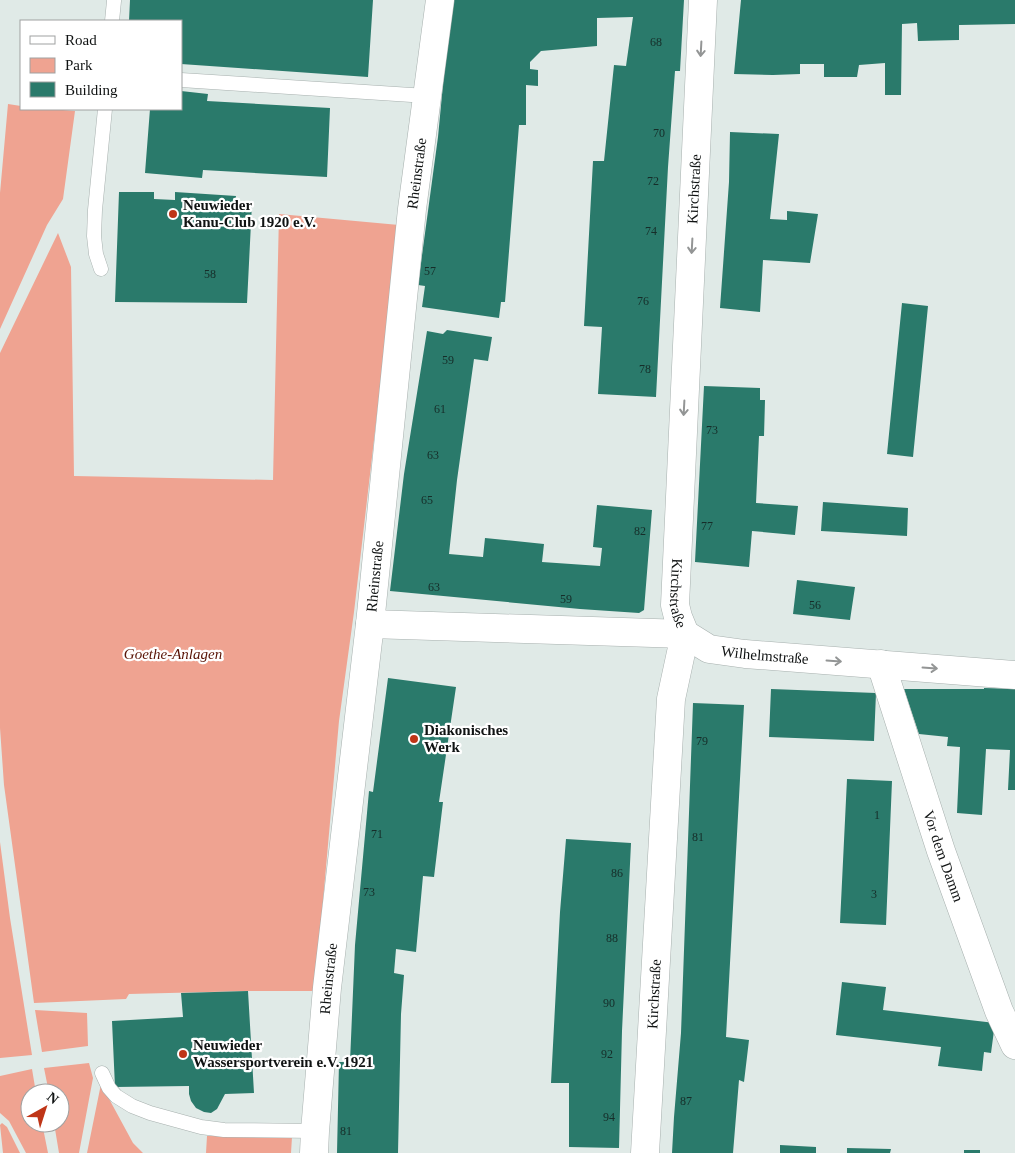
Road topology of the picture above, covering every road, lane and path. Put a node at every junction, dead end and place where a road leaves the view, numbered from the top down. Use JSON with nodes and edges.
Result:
{"nodes":[{"id":1,"x":440,"y":0,"type":"edge"},
{"id":2,"x":703,"y":0,"type":"edge"},
{"id":3,"x":114,"y":1,"type":"edge"},
{"id":4,"x":112,"y":20,"type":"edge"},
{"id":5,"x":182,"y":80,"type":"edge"},
{"id":6,"x":427,"y":96,"type":"junction"},
{"id":7,"x":105,"y":110,"type":"edge"},
{"id":8,"x":101,"y":269,"type":"dead end"},
{"id":9,"x":370,"y":624,"type":"junction"},
{"id":10,"x":685,"y":634,"type":"junction"},
{"id":11,"x":881,"y":664,"type":"junction"},
{"id":12,"x":1015,"y":675,"type":"edge"},
{"id":13,"x":1015,"y":1044,"type":"edge"},
{"id":14,"x":102,"y":1073,"type":"dead end"},
{"id":15,"x":314,"y":1142,"type":"edge"},
{"id":16,"x":645,"y":1153,"type":"edge"}],
"edges":[{"from":1,"to":6,"type":"street","name":"Rheinstraße"},
{"from":2,"to":10,"type":"street","name":"Kirchstraße","one_way":true},
{"from":3,"to":4,"type":"lane"},
{"from":5,"to":6,"type":"lane"},
{"from":6,"to":9,"type":"street","name":"Rheinstraße"},
{"from":7,"to":8,"type":"lane"},
{"from":9,"to":10,"type":"street"},
{"from":9,"to":15,"type":"street","name":"Rheinstraße"},
{"from":10,"to":11,"type":"street","name":"Wilhelmstraße","one_way":true},
{"from":10,"to":16,"type":"street","name":"Kirchstraße"},
{"from":11,"to":12,"type":"street","name":"Wilhelmstraße","one_way":true},
{"from":11,"to":13,"type":"street","name":"Vor dem Damm"},
{"from":14,"to":15,"type":"lane"}]}
